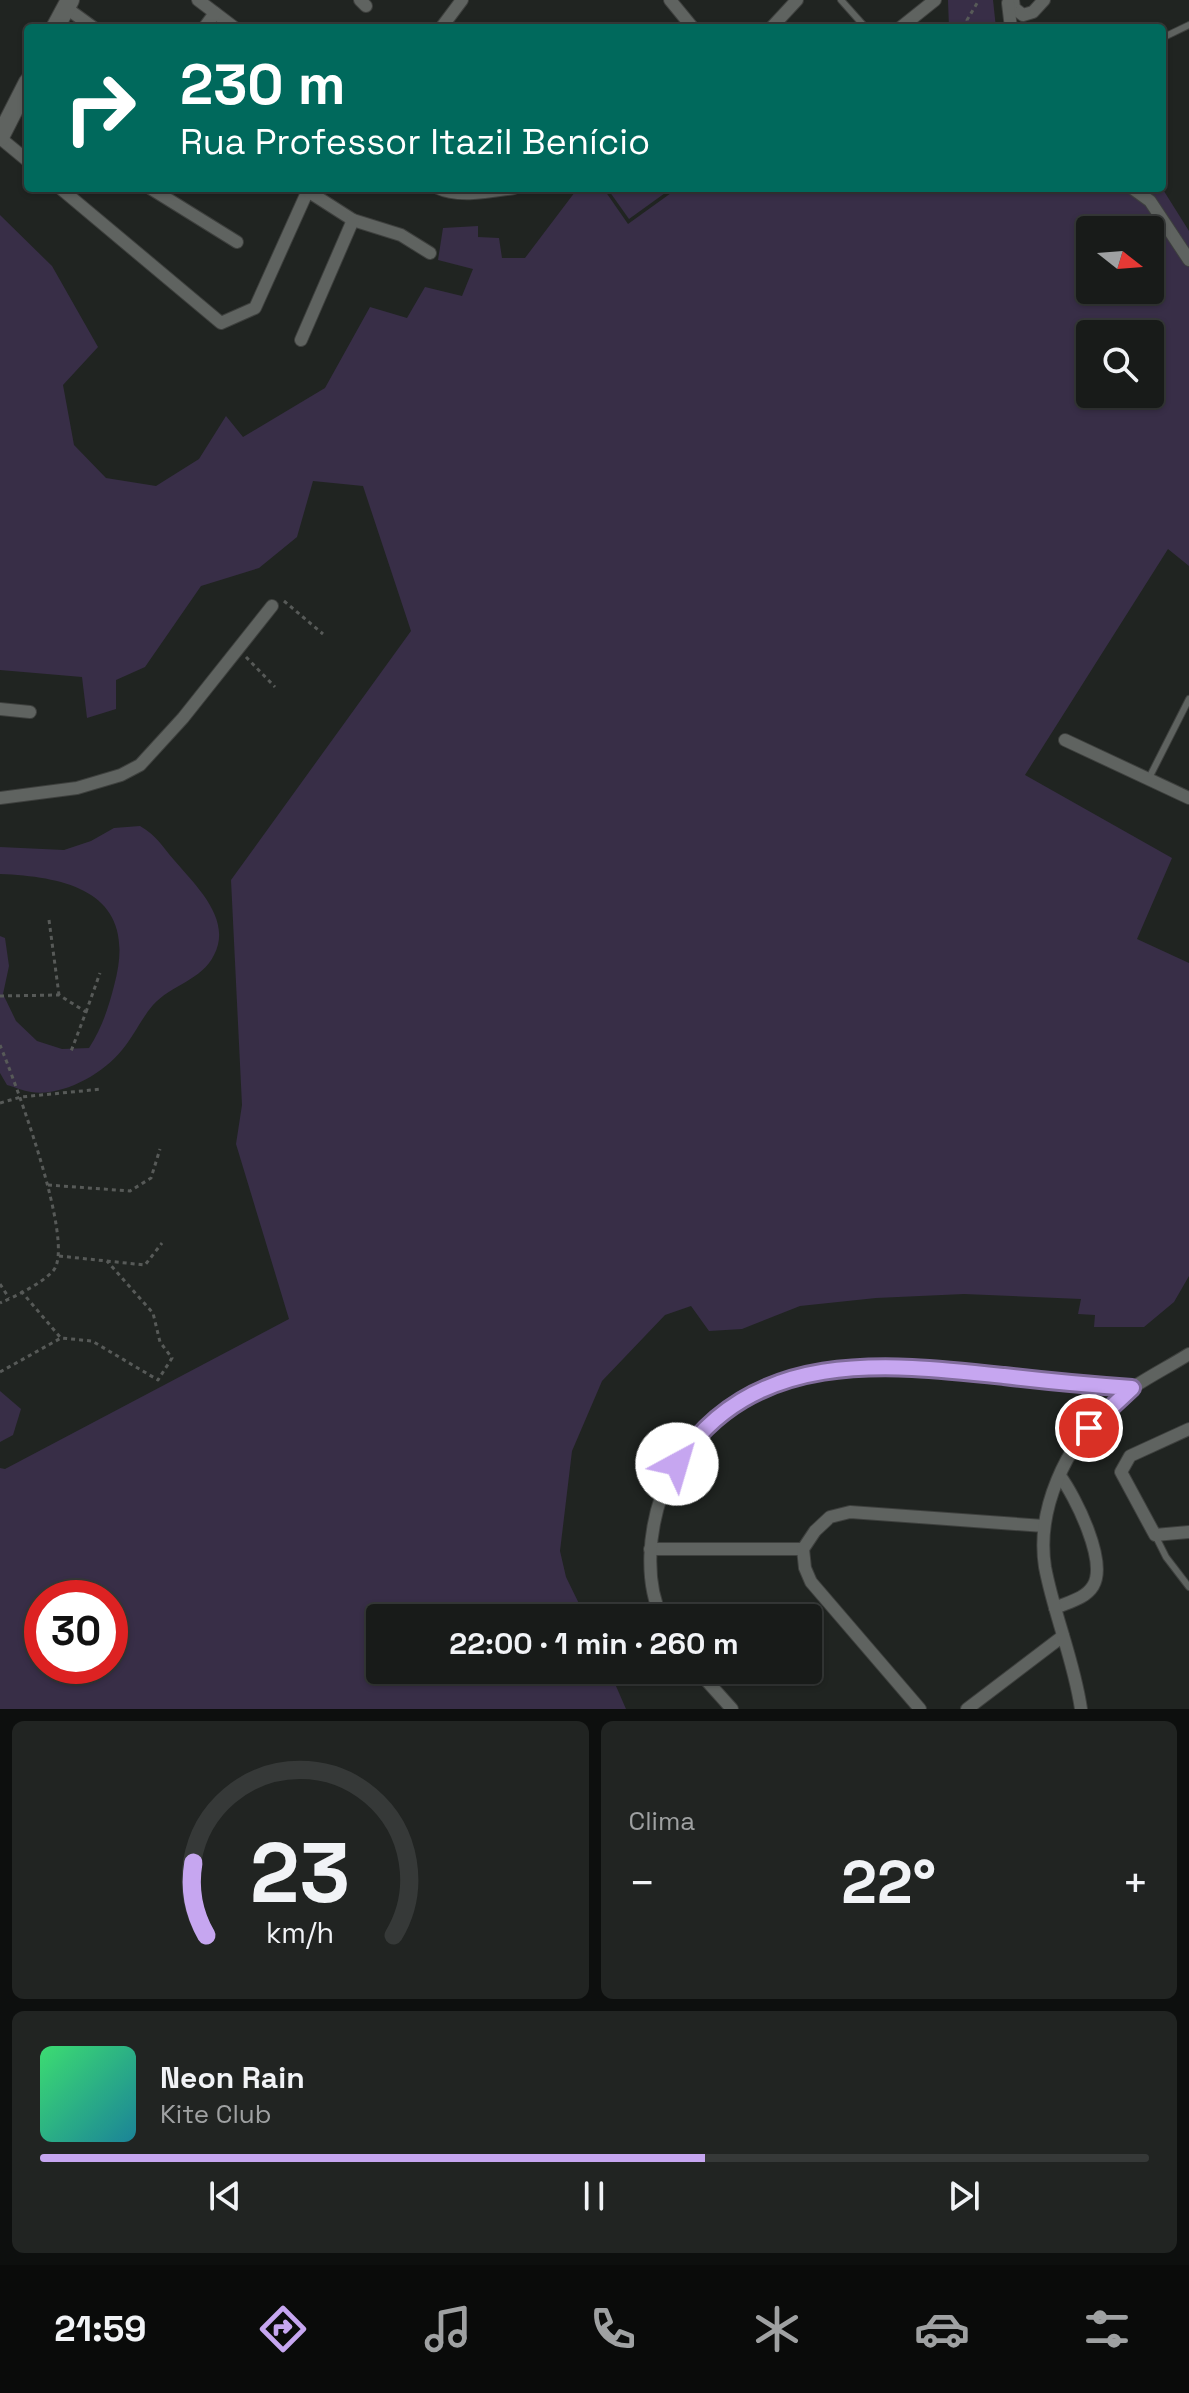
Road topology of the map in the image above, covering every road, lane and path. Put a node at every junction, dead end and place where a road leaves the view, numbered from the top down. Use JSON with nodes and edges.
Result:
{"nodes":[{"id":1,"x":198,"y":0,"type":"edge"},
{"id":2,"x":462,"y":0,"type":"edge"},
{"id":3,"x":670,"y":0,"type":"edge"},
{"id":4,"x":797,"y":0,"type":"edge"},
{"id":5,"x":841,"y":0,"type":"edge"},
{"id":6,"x":935,"y":0,"type":"edge"},
{"id":7,"x":979,"y":0,"type":"edge"},
{"id":8,"x":1010,"y":0,"type":"edge"},
{"id":9,"x":1044,"y":0,"type":"edge"},
{"id":10,"x":68,"y":4,"type":"edge"},
{"id":11,"x":215,"y":13,"type":"junction"},
{"id":12,"x":57,"y":24,"type":"edge"},
{"id":13,"x":90,"y":24,"type":"edge"},
{"id":14,"x":207,"y":24,"type":"edge"},
{"id":15,"x":230,"y":24,"type":"edge"},
{"id":16,"x":444,"y":24,"type":"edge"},
{"id":17,"x":690,"y":24,"type":"edge"},
{"id":18,"x":775,"y":24,"type":"edge"},
{"id":19,"x":862,"y":24,"type":"edge"},
{"id":20,"x":905,"y":24,"type":"edge"},
{"id":21,"x":968,"y":24,"type":"edge"},
{"id":22,"x":1011,"y":24,"type":"edge"},
{"id":23,"x":1189,"y":25,"type":"edge"},
{"id":24,"x":1166,"y":36,"type":"edge"},
{"id":25,"x":24,"y":92,"type":"edge"},
{"id":26,"x":0,"y":138,"type":"edge"},
{"id":27,"x":24,"y":158,"type":"edge"},
{"id":28,"x":65,"y":192,"type":"edge"},
{"id":29,"x":155,"y":192,"type":"edge"},
{"id":30,"x":306,"y":192,"type":"edge"},
{"id":31,"x":311,"y":192,"type":"edge"},
{"id":32,"x":1138,"y":192,"type":"edge"},
{"id":33,"x":353,"y":220,"type":"junction"},
{"id":34,"x":237,"y":242,"type":"dead end"},
{"id":35,"x":430,"y":253,"type":"dead end"},
{"id":36,"x":1189,"y":260,"type":"edge"},
{"id":37,"x":301,"y":340,"type":"dead end"},
{"id":38,"x":272,"y":606,"type":"joint"},
{"id":39,"x":323,"y":634,"type":"dead end"},
{"id":40,"x":237,"y":649,"type":"junction"},
{"id":41,"x":275,"y":687,"type":"dead end"},
{"id":42,"x":1189,"y":699,"type":"edge"},
{"id":43,"x":0,"y":709,"type":"edge"},
{"id":44,"x":30,"y":712,"type":"dead end"},
{"id":45,"x":1065,"y":740,"type":"dead end"},
{"id":46,"x":1148,"y":780,"type":"junction"},
{"id":47,"x":0,"y":798,"type":"edge"},
{"id":48,"x":1189,"y":798,"type":"edge"},
{"id":49,"x":49,"y":920,"type":"dead end"},
{"id":50,"x":100,"y":973,"type":"dead end"},
{"id":51,"x":59,"y":995,"type":"junction"},
{"id":52,"x":0,"y":996,"type":"edge"},
{"id":53,"x":86,"y":1012,"type":"junction"},
{"id":54,"x":0,"y":1045,"type":"edge"},
{"id":55,"x":70,"y":1054,"type":"dead end"},
{"id":56,"x":102,"y":1089,"type":"dead end"},
{"id":57,"x":21,"y":1097,"type":"junction"},
{"id":58,"x":0,"y":1103,"type":"edge"},
{"id":59,"x":160,"y":1149,"type":"dead end"},
{"id":60,"x":48,"y":1185,"type":"junction"},
{"id":61,"x":162,"y":1243,"type":"dead end"},
{"id":62,"x":59,"y":1256,"type":"junction"},
{"id":63,"x":107,"y":1261,"type":"junction"},
{"id":64,"x":0,"y":1284,"type":"edge"},
{"id":65,"x":21,"y":1291,"type":"junction"},
{"id":66,"x":9,"y":1299,"type":"junction"},
{"id":67,"x":0,"y":1303,"type":"edge"},
{"id":68,"x":61,"y":1338,"type":"junction"},
{"id":69,"x":1189,"y":1354,"type":"edge"},
{"id":70,"x":0,"y":1372,"type":"edge"},
{"id":71,"x":1132,"y":1388,"type":"junction"},
{"id":72,"x":1189,"y":1429,"type":"edge"},
{"id":73,"x":1060,"y":1476,"type":"junction"},
{"id":74,"x":1044,"y":1526,"type":"junction"},
{"id":75,"x":1189,"y":1532,"type":"edge"},
{"id":76,"x":1155,"y":1535,"type":"junction"},
{"id":77,"x":650,"y":1549,"type":"junction"},
{"id":78,"x":803,"y":1549,"type":"junction"},
{"id":79,"x":1189,"y":1587,"type":"edge"},
{"id":80,"x":656,"y":1604,"type":"edge"},
{"id":81,"x":1055,"y":1608,"type":"junction"},
{"id":82,"x":1063,"y":1636,"type":"junction"},
{"id":83,"x":710,"y":1684,"type":"edge"},
{"id":84,"x":732,"y":1709,"type":"edge"},
{"id":85,"x":920,"y":1709,"type":"edge"},
{"id":86,"x":967,"y":1709,"type":"edge"},
{"id":87,"x":1081,"y":1709,"type":"edge"}],
"edges":[{"from":1,"to":11,"type":"street"},
{"from":2,"to":16,"type":"street"},
{"from":3,"to":17,"type":"street"},
{"from":4,"to":18,"type":"street"},
{"from":5,"to":19,"type":"lane"},
{"from":6,"to":20,"type":"street"},
{"from":7,"to":21,"type":"path"},
{"from":8,"to":9,"type":"street"},
{"from":8,"to":22,"type":"street"},
{"from":10,"to":12,"type":"street"},
{"from":10,"to":13,"type":"street"},
{"from":11,"to":14,"type":"street"},
{"from":11,"to":15,"type":"street"},
{"from":23,"to":24,"type":"lane"},
{"from":25,"to":26,"type":"street"},
{"from":26,"to":27,"type":"street"},
{"from":28,"to":30,"type":"street"},
{"from":29,"to":34,"type":"street"},
{"from":31,"to":33,"type":"street"},
{"from":32,"to":36,"type":"street"},
{"from":33,"to":35,"type":"street"},
{"from":33,"to":37,"type":"street"},
{"from":38,"to":39,"type":"path"},
{"from":38,"to":40,"type":"street"},
{"from":40,"to":41,"type":"path"},
{"from":40,"to":47,"type":"street"},
{"from":42,"to":46,"type":"lane"},
{"from":43,"to":44,"type":"street"},
{"from":45,"to":46,"type":"street"},
{"from":46,"to":48,"type":"street"},
{"from":49,"to":51,"type":"path"},
{"from":50,"to":53,"type":"path"},
{"from":51,"to":52,"type":"path"},
{"from":51,"to":53,"type":"path"},
{"from":53,"to":55,"type":"path"},
{"from":54,"to":57,"type":"path"},
{"from":56,"to":57,"type":"path"},
{"from":57,"to":58,"type":"path"},
{"from":57,"to":60,"type":"path"},
{"from":59,"to":60,"type":"path"},
{"from":60,"to":62,"type":"path"},
{"from":61,"to":63,"type":"path"},
{"from":62,"to":63,"type":"path"},
{"from":62,"to":65,"type":"path"},
{"from":63,"to":68,"type":"path"},
{"from":64,"to":66,"type":"path"},
{"from":65,"to":66,"type":"path"},
{"from":65,"to":68,"type":"path"},
{"from":66,"to":67,"type":"path"},
{"from":68,"to":70,"type":"path"},
{"from":69,"to":71,"type":"street"},
{"from":71,"to":73,"type":"street"},
{"from":71,"to":77,"type":"street"},
{"from":72,"to":76,"type":"street"},
{"from":73,"to":74,"type":"street"},
{"from":73,"to":81,"type":"street"},
{"from":74,"to":78,"type":"street"},
{"from":74,"to":81,"type":"street"},
{"from":75,"to":76,"type":"street"},
{"from":76,"to":79,"type":"lane"},
{"from":77,"to":78,"type":"street"},
{"from":77,"to":80,"type":"street"},
{"from":78,"to":85,"type":"street"},
{"from":81,"to":82,"type":"street"},
{"from":82,"to":86,"type":"street"},
{"from":82,"to":87,"type":"street"},
{"from":83,"to":84,"type":"street"}]}
